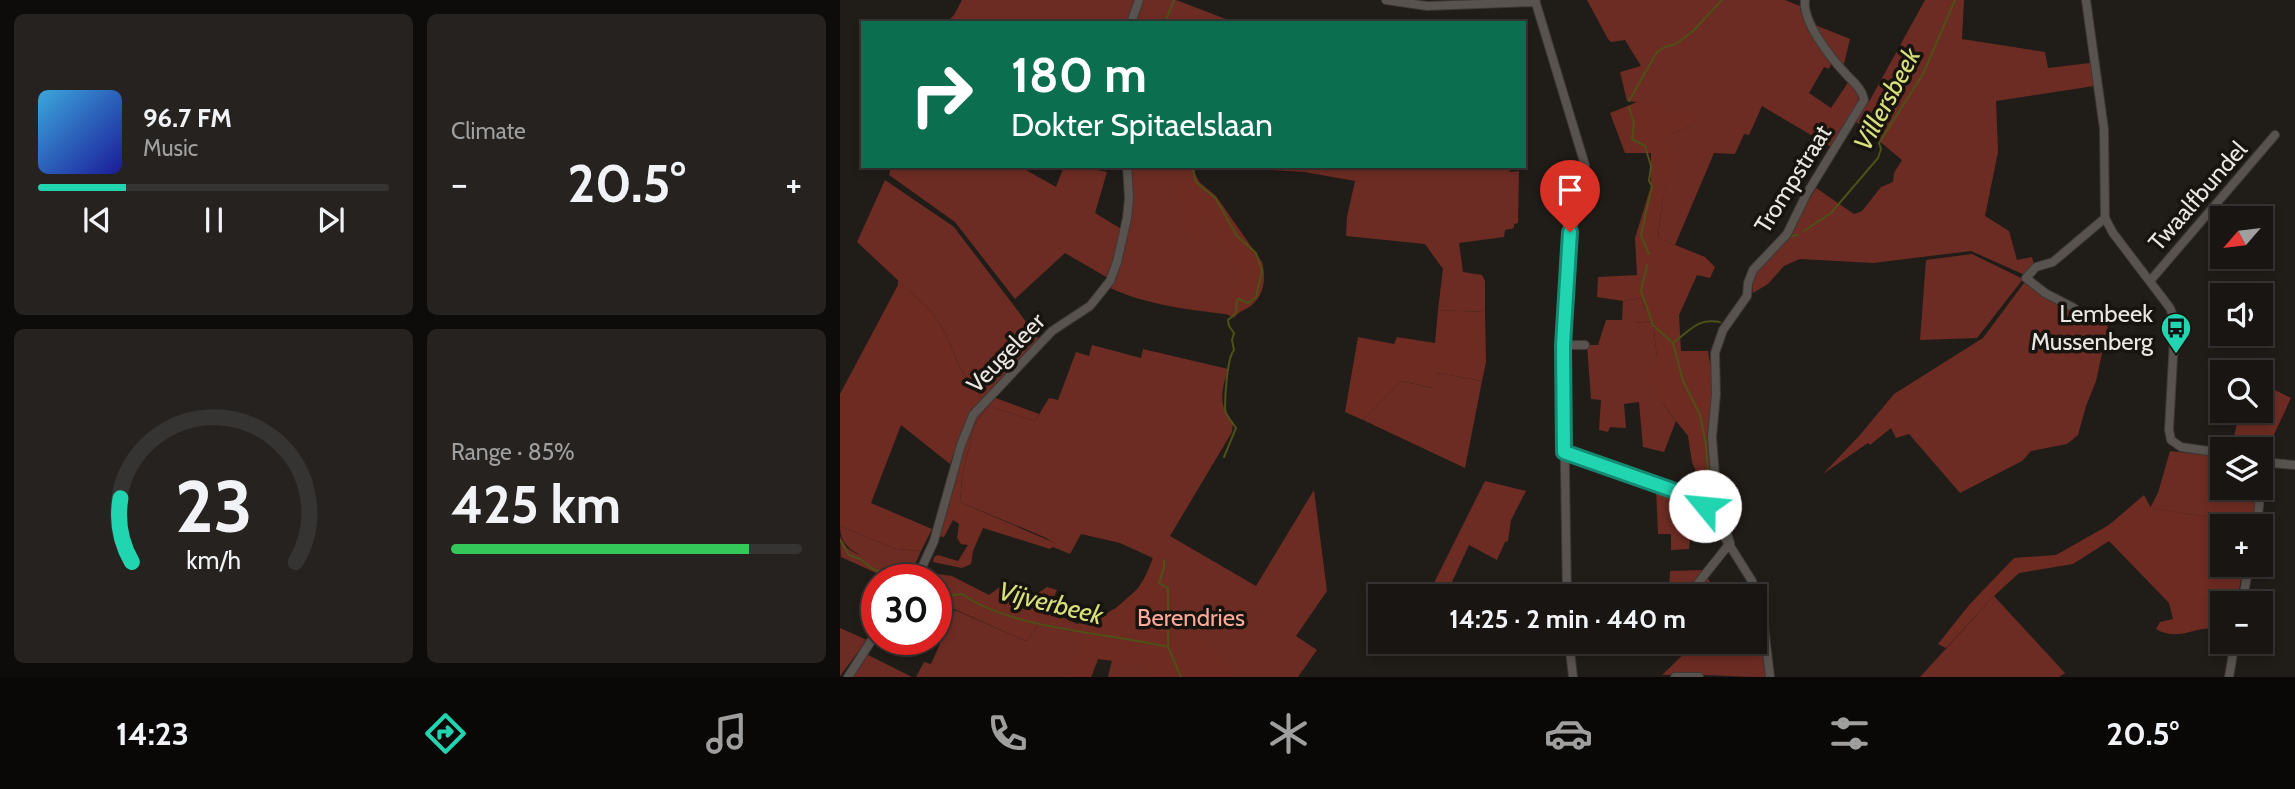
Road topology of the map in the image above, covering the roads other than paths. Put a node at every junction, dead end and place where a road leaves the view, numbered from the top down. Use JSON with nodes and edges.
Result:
{"nodes":[{"id":1,"x":1139,"y":0,"type":"edge"},
{"id":2,"x":1386,"y":0,"type":"edge"},
{"id":3,"x":1805,"y":0,"type":"edge"},
{"id":4,"x":2086,"y":0,"type":"edge"},
{"id":5,"x":1535,"y":1,"type":"edge"},
{"id":6,"x":1132,"y":21,"type":"edge"},
{"id":7,"x":2275,"y":135,"type":"dead end"},
{"id":8,"x":1127,"y":168,"type":"edge"},
{"id":9,"x":2105,"y":218,"type":"junction"},
{"id":10,"x":2150,"y":281,"type":"junction"},
{"id":11,"x":2074,"y":308,"type":"dead end"},
{"id":12,"x":1563,"y":345,"type":"junction"},
{"id":13,"x":1585,"y":345,"type":"dead end"},
{"id":14,"x":2210,"y":451,"type":"edge"},
{"id":15,"x":1564,"y":452,"type":"junction"},
{"id":16,"x":2273,"y":464,"type":"edge"},
{"id":17,"x":2295,"y":465,"type":"edge"},
{"id":18,"x":1717,"y":503,"type":"junction"},
{"id":19,"x":1705,"y":506,"type":"junction"},
{"id":20,"x":1730,"y":543,"type":"junction"},
{"id":21,"x":923,"y":564,"type":"edge"},
{"id":22,"x":1699,"y":582,"type":"dead end"},
{"id":23,"x":1567,"y":584,"type":"edge"},
{"id":24,"x":1570,"y":654,"type":"edge"},
{"id":25,"x":2233,"y":654,"type":"edge"},
{"id":26,"x":862,"y":655,"type":"edge"},
{"id":27,"x":1572,"y":673,"type":"edge"},
{"id":28,"x":848,"y":677,"type":"edge"},
{"id":29,"x":1675,"y":677,"type":"edge"},
{"id":30,"x":1699,"y":677,"type":"edge"},
{"id":31,"x":1770,"y":677,"type":"edge"},
{"id":32,"x":2229,"y":677,"type":"edge"}],
"edges":[{"from":1,"to":6,"type":"street"},
{"from":2,"to":5,"type":"street"},
{"from":3,"to":18,"type":"street","name":"Trompstraat"},
{"from":4,"to":9,"type":"street"},
{"from":5,"to":12,"type":"street"},
{"from":7,"to":10,"type":"street","name":"Twaalfbundel"},
{"from":8,"to":21,"type":"street","name":"Veugeleer"},
{"from":9,"to":10,"type":"street"},
{"from":9,"to":11,"type":"street"},
{"from":10,"to":14,"type":"street"},
{"from":12,"to":13,"type":"street"},
{"from":12,"to":15,"type":"street"},
{"from":15,"to":19,"type":"street"},
{"from":15,"to":23,"type":"street"},
{"from":16,"to":17,"type":"street"},
{"from":18,"to":19,"type":"street"},
{"from":18,"to":20,"type":"street","name":"Trompstraat"},
{"from":19,"to":20,"type":"street"},
{"from":20,"to":22,"type":"street"},
{"from":20,"to":31,"type":"street"},
{"from":24,"to":27,"type":"street"},
{"from":25,"to":32,"type":"street"},
{"from":26,"to":28,"type":"street"},
{"from":29,"to":30,"type":"street"}]}
